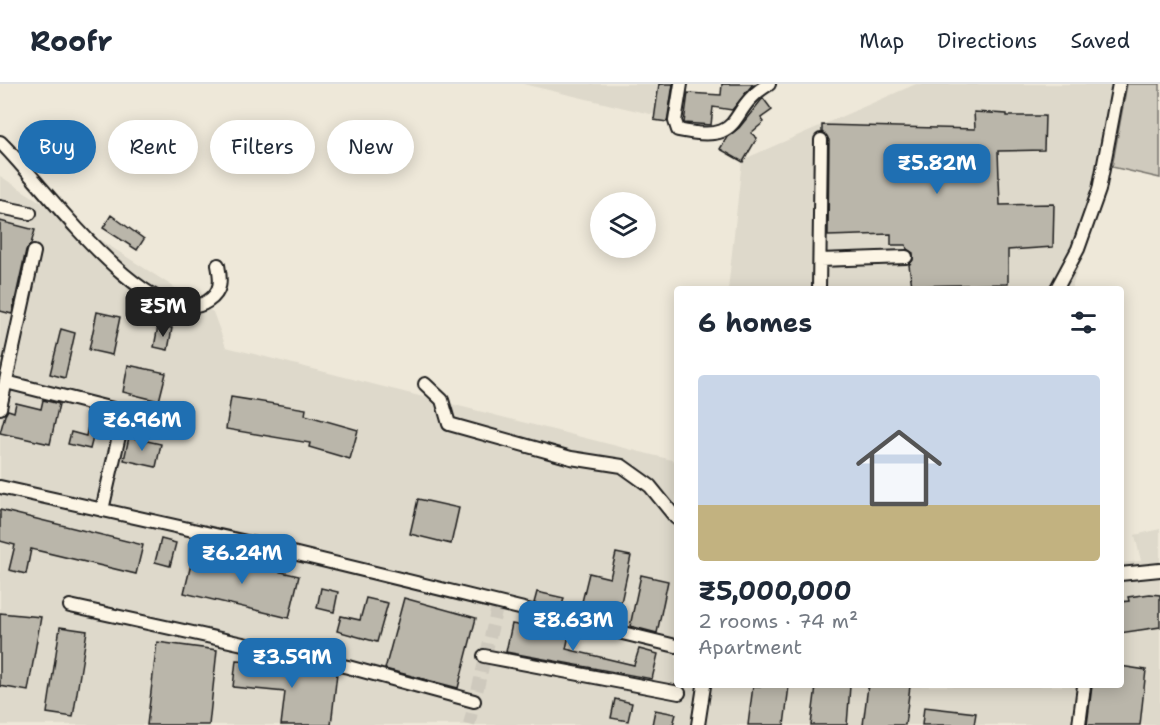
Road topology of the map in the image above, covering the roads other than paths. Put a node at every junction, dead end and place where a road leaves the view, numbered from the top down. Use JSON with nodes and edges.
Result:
{"nodes":[{"id":1,"x":681,"y":84,"type":"edge"},
{"id":2,"x":769,"y":84,"type":"edge"},
{"id":3,"x":1119,"y":84,"type":"edge"},
{"id":4,"x":821,"y":140,"type":"dead end"},
{"id":5,"x":0,"y":142,"type":"edge"},
{"id":6,"x":0,"y":207,"type":"edge"},
{"id":7,"x":30,"y":213,"type":"dead end"},
{"id":8,"x":34,"y":252,"type":"dead end"},
{"id":9,"x":906,"y":257,"type":"dead end"},
{"id":10,"x":820,"y":260,"type":"junction"},
{"id":11,"x":218,"y":265,"type":"dead end"},
{"id":12,"x":819,"y":286,"type":"edge"},
{"id":13,"x":1058,"y":286,"type":"edge"},
{"id":14,"x":6,"y":382,"type":"junction"},
{"id":15,"x":425,"y":384,"type":"dead end"},
{"id":16,"x":0,"y":408,"type":"edge"},
{"id":17,"x":0,"y":488,"type":"edge"},
{"id":18,"x":102,"y":510,"type":"junction"},
{"id":19,"x":674,"y":516,"type":"edge"},
{"id":20,"x":1160,"y":570,"type":"edge"},
{"id":21,"x":1124,"y":574,"type":"edge"},
{"id":22,"x":70,"y":606,"type":"dead end"},
{"id":23,"x":674,"y":646,"type":"edge"},
{"id":24,"x":484,"y":656,"type":"dead end"},
{"id":25,"x":704,"y":688,"type":"edge"},
{"id":26,"x":1084,"y":688,"type":"edge"},
{"id":27,"x":679,"y":693,"type":"dead end"},
{"id":28,"x":474,"y":701,"type":"dead end"},
{"id":29,"x":698,"y":725,"type":"edge"},
{"id":30,"x":1079,"y":725,"type":"edge"}],
"edges":[{"from":1,"to":2,"type":"street"},
{"from":3,"to":13,"type":"street"},
{"from":4,"to":10,"type":"street"},
{"from":5,"to":11,"type":"street"},
{"from":6,"to":7,"type":"street"},
{"from":8,"to":14,"type":"street"},
{"from":9,"to":10,"type":"street"},
{"from":10,"to":12,"type":"street"},
{"from":14,"to":16,"type":"street"},
{"from":14,"to":18,"type":"street"},
{"from":15,"to":19,"type":"street"},
{"from":17,"to":18,"type":"street"},
{"from":18,"to":23,"type":"street"},
{"from":20,"to":21,"type":"street"},
{"from":22,"to":28,"type":"street"},
{"from":24,"to":27,"type":"street"},
{"from":25,"to":29,"type":"street"},
{"from":26,"to":30,"type":"street"}]}
